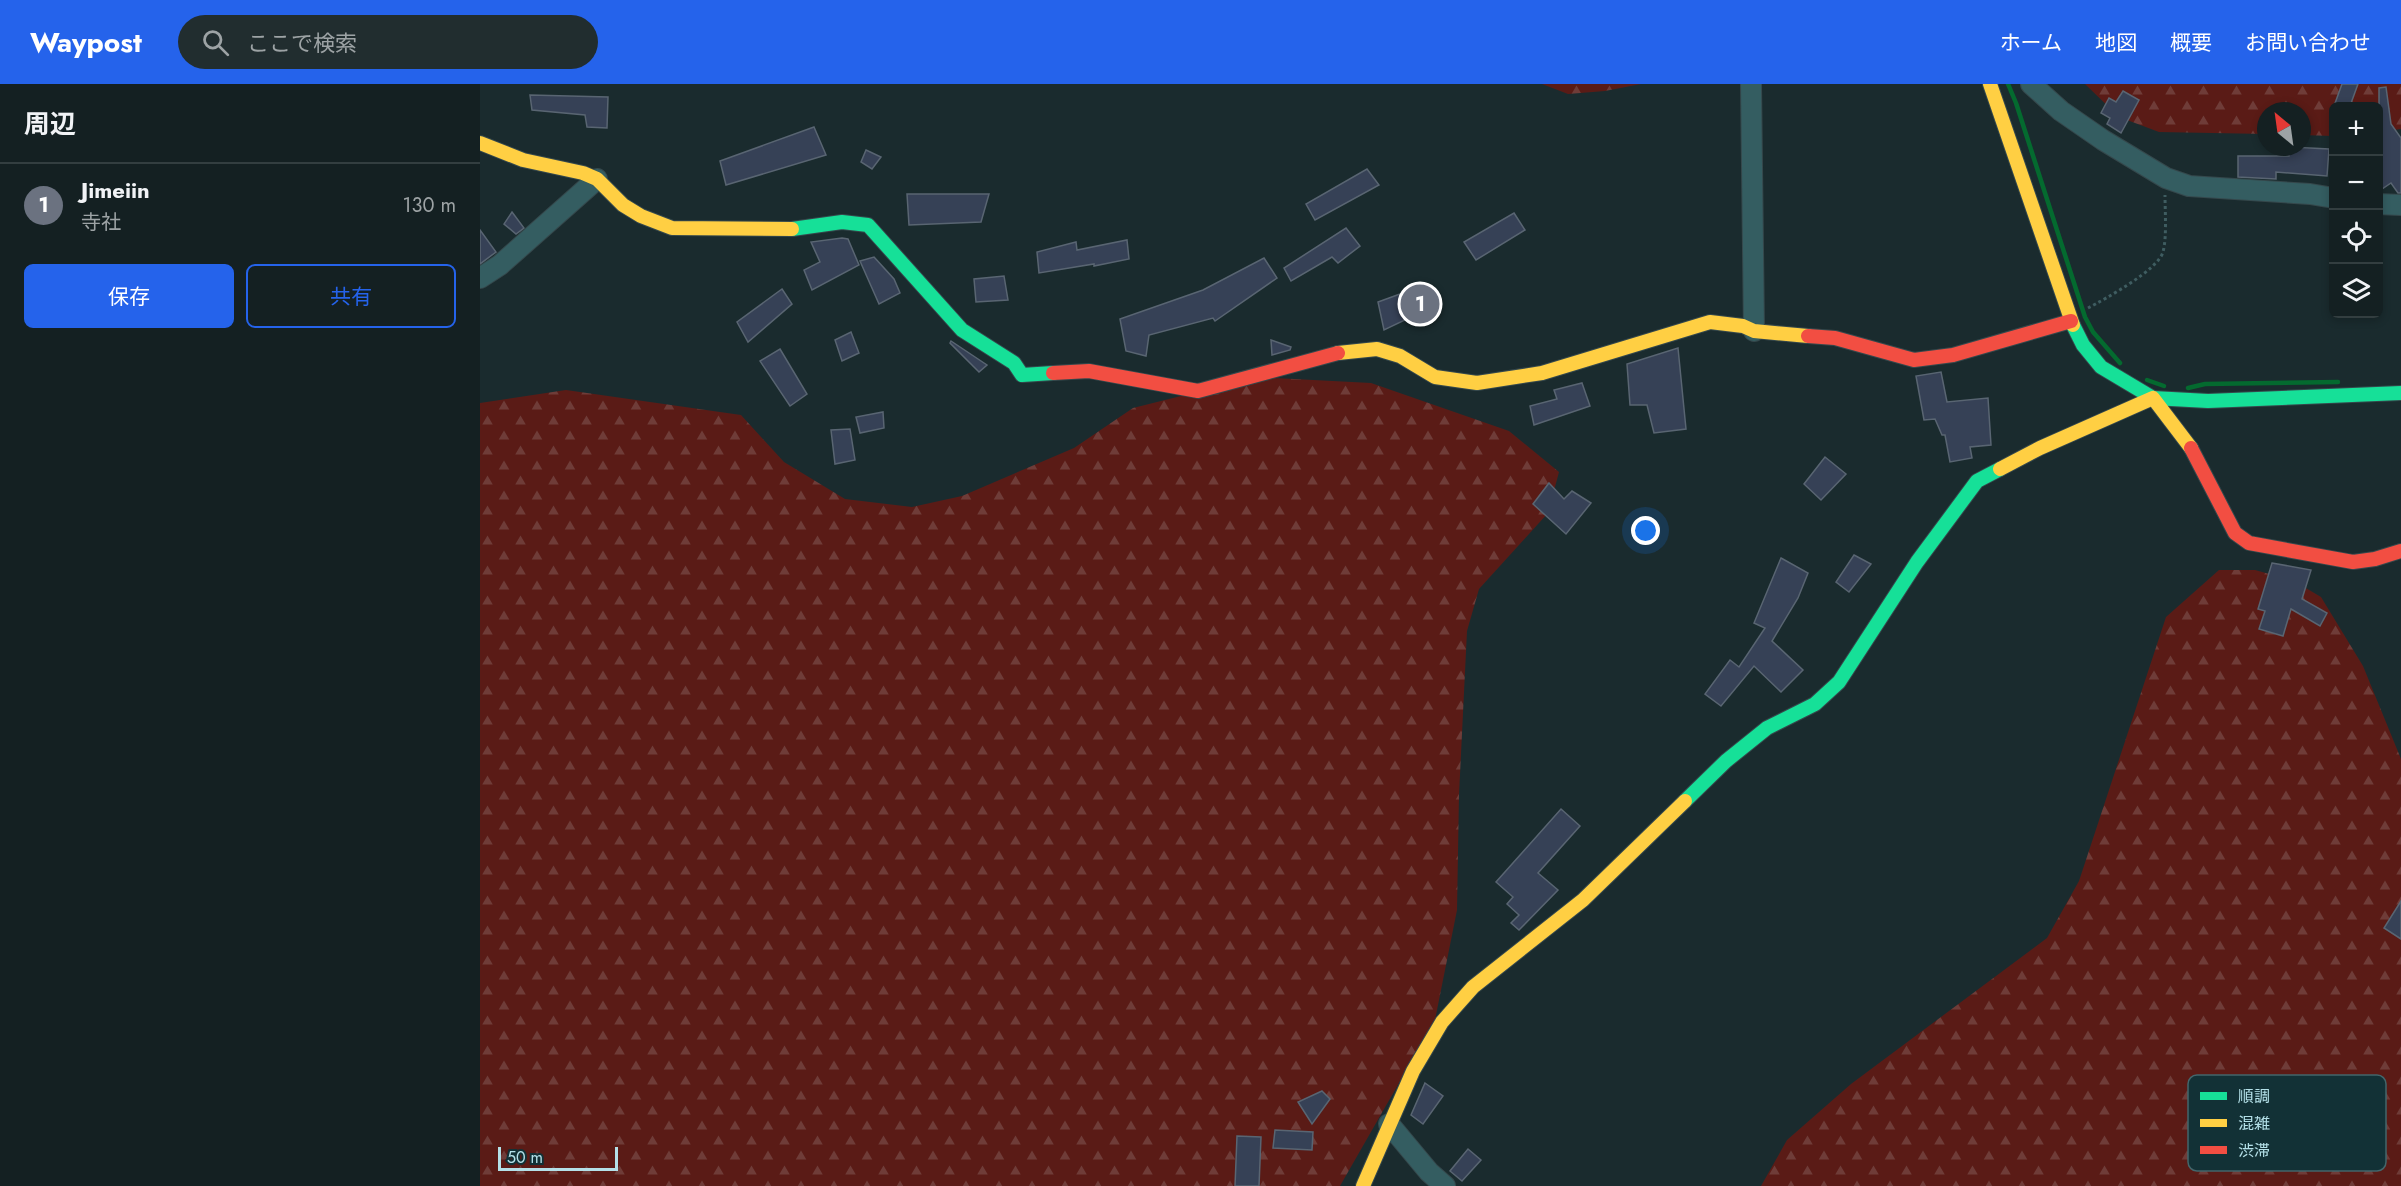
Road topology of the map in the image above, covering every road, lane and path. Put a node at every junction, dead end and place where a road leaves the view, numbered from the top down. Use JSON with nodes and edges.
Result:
{"nodes":[{"id":1,"x":1751,"y":84,"type":"edge"},
{"id":2,"x":1990,"y":84,"type":"edge"},
{"id":3,"x":2031,"y":84,"type":"edge"},
{"id":4,"x":480,"y":142,"type":"edge"},
{"id":5,"x":2166,"y":178,"type":"junction"},
{"id":6,"x":597,"y":179,"type":"junction"},
{"id":7,"x":2329,"y":197,"type":"edge"},
{"id":8,"x":2383,"y":204,"type":"edge"},
{"id":9,"x":2401,"y":205,"type":"edge"},
{"id":10,"x":480,"y":278,"type":"edge"},
{"id":11,"x":2086,"y":309,"type":"dead end"},
{"id":12,"x":2070,"y":321,"type":"junction"},
{"id":13,"x":1754,"y":331,"type":"junction"},
{"id":14,"x":2401,"y":393,"type":"edge"},
{"id":15,"x":2153,"y":398,"type":"junction"},
{"id":16,"x":2401,"y":551,"type":"edge"},
{"id":17,"x":1389,"y":1124,"type":"junction"},
{"id":18,"x":1363,"y":1186,"type":"edge"},
{"id":19,"x":1445,"y":1186,"type":"edge"}],
"edges":[{"from":1,"to":13,"type":"street"},
{"from":2,"to":12,"type":"street"},
{"from":3,"to":5,"type":"street"},
{"from":4,"to":6,"type":"street"},
{"from":5,"to":7,"type":"street"},
{"from":5,"to":11,"type":"path"},
{"from":6,"to":10,"type":"street"},
{"from":6,"to":13,"type":"street"},
{"from":8,"to":9,"type":"street"},
{"from":12,"to":13,"type":"street"},
{"from":12,"to":15,"type":"street"},
{"from":14,"to":15,"type":"street"},
{"from":15,"to":16,"type":"street"},
{"from":15,"to":17,"type":"street"},
{"from":17,"to":18,"type":"street"},
{"from":17,"to":19,"type":"street"}]}
